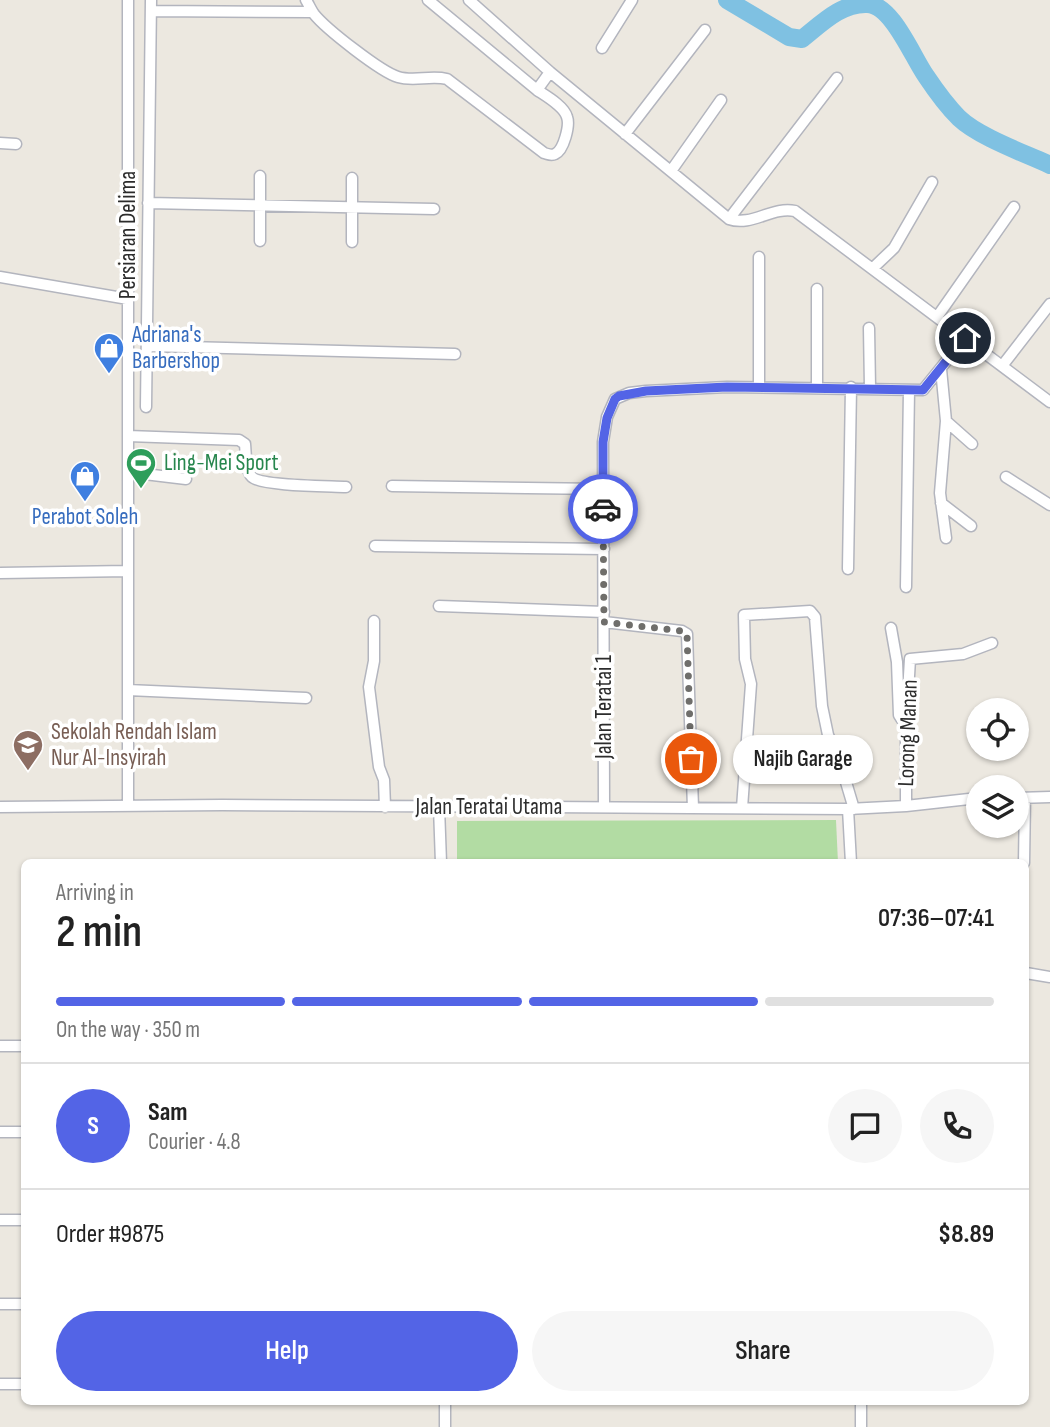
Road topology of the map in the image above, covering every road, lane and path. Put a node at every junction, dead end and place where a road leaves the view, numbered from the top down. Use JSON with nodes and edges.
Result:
{"nodes":[{"id":1,"x":128,"y":0,"type":"edge"},
{"id":2,"x":306,"y":0,"type":"edge"},
{"id":3,"x":428,"y":0,"type":"edge"},
{"id":4,"x":469,"y":0,"type":"edge"},
{"id":5,"x":632,"y":0,"type":"edge"},
{"id":6,"x":151,"y":5,"type":"edge"},
{"id":7,"x":312,"y":12,"type":"junction"},
{"id":8,"x":705,"y":30,"type":"dead end"},
{"id":9,"x":602,"y":48,"type":"dead end"},
{"id":10,"x":550,"y":72,"type":"junction"},
{"id":11,"x":837,"y":78,"type":"dead end"},
{"id":12,"x":537,"y":90,"type":"junction"},
{"id":13,"x":721,"y":100,"type":"dead end"},
{"id":14,"x":625,"y":134,"type":"junction"},
{"id":15,"x":0,"y":143,"type":"edge"},
{"id":16,"x":16,"y":144,"type":"dead end"},
{"id":17,"x":671,"y":171,"type":"junction"},
{"id":18,"x":260,"y":176,"type":"dead end"},
{"id":19,"x":352,"y":178,"type":"dead end"},
{"id":20,"x":932,"y":182,"type":"dead end"},
{"id":21,"x":148,"y":203,"type":"junction"},
{"id":22,"x":260,"y":207,"type":"junction"},
{"id":23,"x":1014,"y":207,"type":"dead end"},
{"id":24,"x":352,"y":208,"type":"junction"},
{"id":25,"x":434,"y":209,"type":"dead end"},
{"id":26,"x":729,"y":219,"type":"junction"},
{"id":27,"x":260,"y":241,"type":"dead end"},
{"id":28,"x":352,"y":243,"type":"dead end"},
{"id":29,"x":759,"y":257,"type":"dead end"},
{"id":30,"x":873,"y":268,"type":"junction"},
{"id":31,"x":0,"y":277,"type":"edge"},
{"id":32,"x":817,"y":289,"type":"dead end"},
{"id":33,"x":128,"y":299,"type":"junction"},
{"id":34,"x":1050,"y":304,"type":"edge"},
{"id":35,"x":937,"y":317,"type":"junction"},
{"id":36,"x":869,"y":328,"type":"dead end"},
{"id":37,"x":965,"y":338,"type":"junction"},
{"id":38,"x":147,"y":346,"type":"junction"},
{"id":39,"x":455,"y":354,"type":"dead end"},
{"id":40,"x":1002,"y":366,"type":"junction"},
{"id":41,"x":941,"y":369,"type":"junction"},
{"id":42,"x":759,"y":386,"type":"junction"},
{"id":43,"x":817,"y":387,"type":"junction"},
{"id":44,"x":851,"y":387,"type":"junction"},
{"id":45,"x":870,"y":388,"type":"junction"},
{"id":46,"x":909,"y":390,"type":"junction"},
{"id":47,"x":1050,"y":402,"type":"edge"},
{"id":48,"x":146,"y":407,"type":"dead end"},
{"id":49,"x":946,"y":421,"type":"junction"},
{"id":50,"x":128,"y":436,"type":"junction"},
{"id":51,"x":972,"y":444,"type":"dead end"},
{"id":52,"x":128,"y":472,"type":"junction"},
{"id":53,"x":1006,"y":477,"type":"dead end"},
{"id":54,"x":186,"y":479,"type":"dead end"},
{"id":55,"x":346,"y":486,"type":"dead end"},
{"id":56,"x":392,"y":486,"type":"dead end"},
{"id":57,"x":603,"y":489,"type":"junction"},
{"id":58,"x":941,"y":503,"type":"junction"},
{"id":59,"x":1050,"y":505,"type":"edge"},
{"id":60,"x":971,"y":526,"type":"dead end"},
{"id":61,"x":946,"y":538,"type":"dead end"},
{"id":62,"x":375,"y":546,"type":"dead end"},
{"id":63,"x":604,"y":548,"type":"junction"},
{"id":64,"x":848,"y":569,"type":"dead end"},
{"id":65,"x":128,"y":571,"type":"junction"},
{"id":66,"x":0,"y":573,"type":"edge"},
{"id":67,"x":906,"y":587,"type":"dead end"},
{"id":68,"x":439,"y":606,"type":"dead end"},
{"id":69,"x":604,"y":617,"type":"junction"},
{"id":70,"x":374,"y":621,"type":"dead end"},
{"id":71,"x":891,"y":628,"type":"dead end"},
{"id":72,"x":992,"y":643,"type":"dead end"},
{"id":73,"x":128,"y":690,"type":"junction"},
{"id":74,"x":306,"y":698,"type":"dead end"},
{"id":75,"x":906,"y":726,"type":"junction"},
{"id":76,"x":0,"y":797,"type":"edge"},
{"id":77,"x":1050,"y":797,"type":"edge"},
{"id":78,"x":1029,"y":798,"type":"edge"},
{"id":79,"x":966,"y":799,"type":"edge"},
{"id":80,"x":128,"y":806,"type":"junction"},
{"id":81,"x":906,"y":806,"type":"junction"},
{"id":82,"x":5,"y":807,"type":"edge"},
{"id":83,"x":385,"y":807,"type":"junction"},
{"id":84,"x":439,"y":807,"type":"junction"},
{"id":85,"x":604,"y":807,"type":"junction"},
{"id":86,"x":693,"y":808,"type":"junction"},
{"id":87,"x":742,"y":808,"type":"junction"},
{"id":88,"x":851,"y":809,"type":"junction"},
{"id":89,"x":1023,"y":838,"type":"edge"},
{"id":90,"x":441,"y":859,"type":"edge"},
{"id":91,"x":851,"y":859,"type":"edge"},
{"id":92,"x":1024,"y":859,"type":"edge"},
{"id":93,"x":1029,"y":974,"type":"edge"},
{"id":94,"x":1050,"y":977,"type":"edge"},
{"id":95,"x":0,"y":1046,"type":"edge"},
{"id":96,"x":21,"y":1046,"type":"edge"},
{"id":97,"x":0,"y":1132,"type":"edge"},
{"id":98,"x":21,"y":1132,"type":"edge"},
{"id":99,"x":0,"y":1220,"type":"edge"},
{"id":100,"x":21,"y":1220,"type":"edge"},
{"id":101,"x":0,"y":1304,"type":"edge"},
{"id":102,"x":21,"y":1304,"type":"edge"},
{"id":103,"x":0,"y":1384,"type":"edge"},
{"id":104,"x":21,"y":1384,"type":"edge"},
{"id":105,"x":445,"y":1405,"type":"edge"},
{"id":106,"x":861,"y":1405,"type":"edge"},
{"id":107,"x":445,"y":1427,"type":"edge"},
{"id":108,"x":861,"y":1427,"type":"edge"}],
"edges":[{"from":1,"to":33,"type":"street","name":"Persiaran Delima"},
{"from":2,"to":7,"type":"street"},
{"from":3,"to":12,"type":"street"},
{"from":4,"to":10,"type":"street"},
{"from":5,"to":9,"type":"street"},
{"from":6,"to":7,"type":"street"},
{"from":6,"to":21,"type":"street"},
{"from":7,"to":12,"type":"street"},
{"from":8,"to":14,"type":"street"},
{"from":10,"to":12,"type":"street"},
{"from":10,"to":14,"type":"street"},
{"from":11,"to":26,"type":"street"},
{"from":13,"to":17,"type":"street"},
{"from":14,"to":17,"type":"street"},
{"from":15,"to":16,"type":"street"},
{"from":17,"to":26,"type":"street"},
{"from":18,"to":22,"type":"street"},
{"from":19,"to":24,"type":"street"},
{"from":20,"to":30,"type":"street"},
{"from":21,"to":22,"type":"street"},
{"from":21,"to":38,"type":"street"},
{"from":22,"to":24,"type":"street"},
{"from":22,"to":27,"type":"street"},
{"from":23,"to":35,"type":"street"},
{"from":24,"to":25,"type":"street"},
{"from":24,"to":28,"type":"street"},
{"from":26,"to":30,"type":"street"},
{"from":29,"to":42,"type":"street"},
{"from":30,"to":35,"type":"street"},
{"from":31,"to":33,"type":"street"},
{"from":32,"to":43,"type":"street"},
{"from":33,"to":50,"type":"street","name":"Persiaran Delima"},
{"from":34,"to":40,"type":"street"},
{"from":35,"to":37,"type":"street"},
{"from":36,"to":45,"type":"street"},
{"from":37,"to":40,"type":"street"},
{"from":37,"to":41,"type":"street"},
{"from":38,"to":39,"type":"street"},
{"from":38,"to":48,"type":"street"},
{"from":40,"to":47,"type":"street"},
{"from":41,"to":46,"type":"street"},
{"from":41,"to":49,"type":"street"},
{"from":42,"to":43,"type":"street","name":"Jalan Teratai 1"},
{"from":42,"to":57,"type":"street","name":"Jalan Teratai 1"},
{"from":43,"to":44,"type":"street","name":"Jalan Teratai 1"},
{"from":44,"to":45,"type":"street","name":"Jalan Teratai 1"},
{"from":44,"to":64,"type":"street"},
{"from":45,"to":46,"type":"street","name":"Jalan Teratai 1"},
{"from":46,"to":67,"type":"street"},
{"from":49,"to":51,"type":"street"},
{"from":49,"to":58,"type":"street"},
{"from":50,"to":52,"type":"street","name":"Persiaran Delima"},
{"from":50,"to":55,"type":"street"},
{"from":52,"to":54,"type":"street"},
{"from":52,"to":65,"type":"street","name":"Persiaran Delima"},
{"from":53,"to":59,"type":"street"},
{"from":56,"to":57,"type":"street"},
{"from":57,"to":63,"type":"street","name":"Jalan Teratai 1"},
{"from":58,"to":60,"type":"street"},
{"from":58,"to":61,"type":"street"},
{"from":62,"to":63,"type":"street"},
{"from":63,"to":69,"type":"street","name":"Jalan Teratai 1"},
{"from":65,"to":66,"type":"street"},
{"from":65,"to":73,"type":"street","name":"Persiaran Delima"},
{"from":68,"to":69,"type":"street"},
{"from":69,"to":85,"type":"street","name":"Jalan Teratai 1"},
{"from":69,"to":86,"type":"street"},
{"from":70,"to":83,"type":"street"},
{"from":71,"to":75,"type":"street"},
{"from":72,"to":75,"type":"street","name":"Lorong Manan"},
{"from":73,"to":74,"type":"street"},
{"from":73,"to":80,"type":"street","name":"Persiaran Delima"},
{"from":75,"to":81,"type":"street","name":"Lorong Manan"},
{"from":76,"to":82,"type":"street"},
{"from":77,"to":78,"type":"street"},
{"from":79,"to":81,"type":"street","name":"Jalan Teratai Utama"},
{"from":80,"to":82,"type":"street","name":"Jalan Teratai Utama"},
{"from":80,"to":83,"type":"street","name":"Jalan Teratai Utama"},
{"from":81,"to":88,"type":"street","name":"Jalan Teratai Utama"},
{"from":83,"to":84,"type":"street","name":"Jalan Teratai Utama"},
{"from":84,"to":85,"type":"street","name":"Jalan Teratai Utama"},
{"from":84,"to":90,"type":"street"},
{"from":85,"to":86,"type":"street","name":"Jalan Teratai Utama"},
{"from":86,"to":87,"type":"street","name":"Jalan Teratai Utama"},
{"from":87,"to":88,"type":"street","name":"Jalan Teratai Utama"},
{"from":87,"to":88,"type":"street"},
{"from":88,"to":91,"type":"street"},
{"from":89,"to":92,"type":"street"},
{"from":93,"to":94,"type":"street"},
{"from":95,"to":96,"type":"street"},
{"from":97,"to":98,"type":"street"},
{"from":99,"to":100,"type":"street"},
{"from":101,"to":102,"type":"street"},
{"from":103,"to":104,"type":"street"},
{"from":105,"to":107,"type":"street"},
{"from":106,"to":108,"type":"street"}]}
